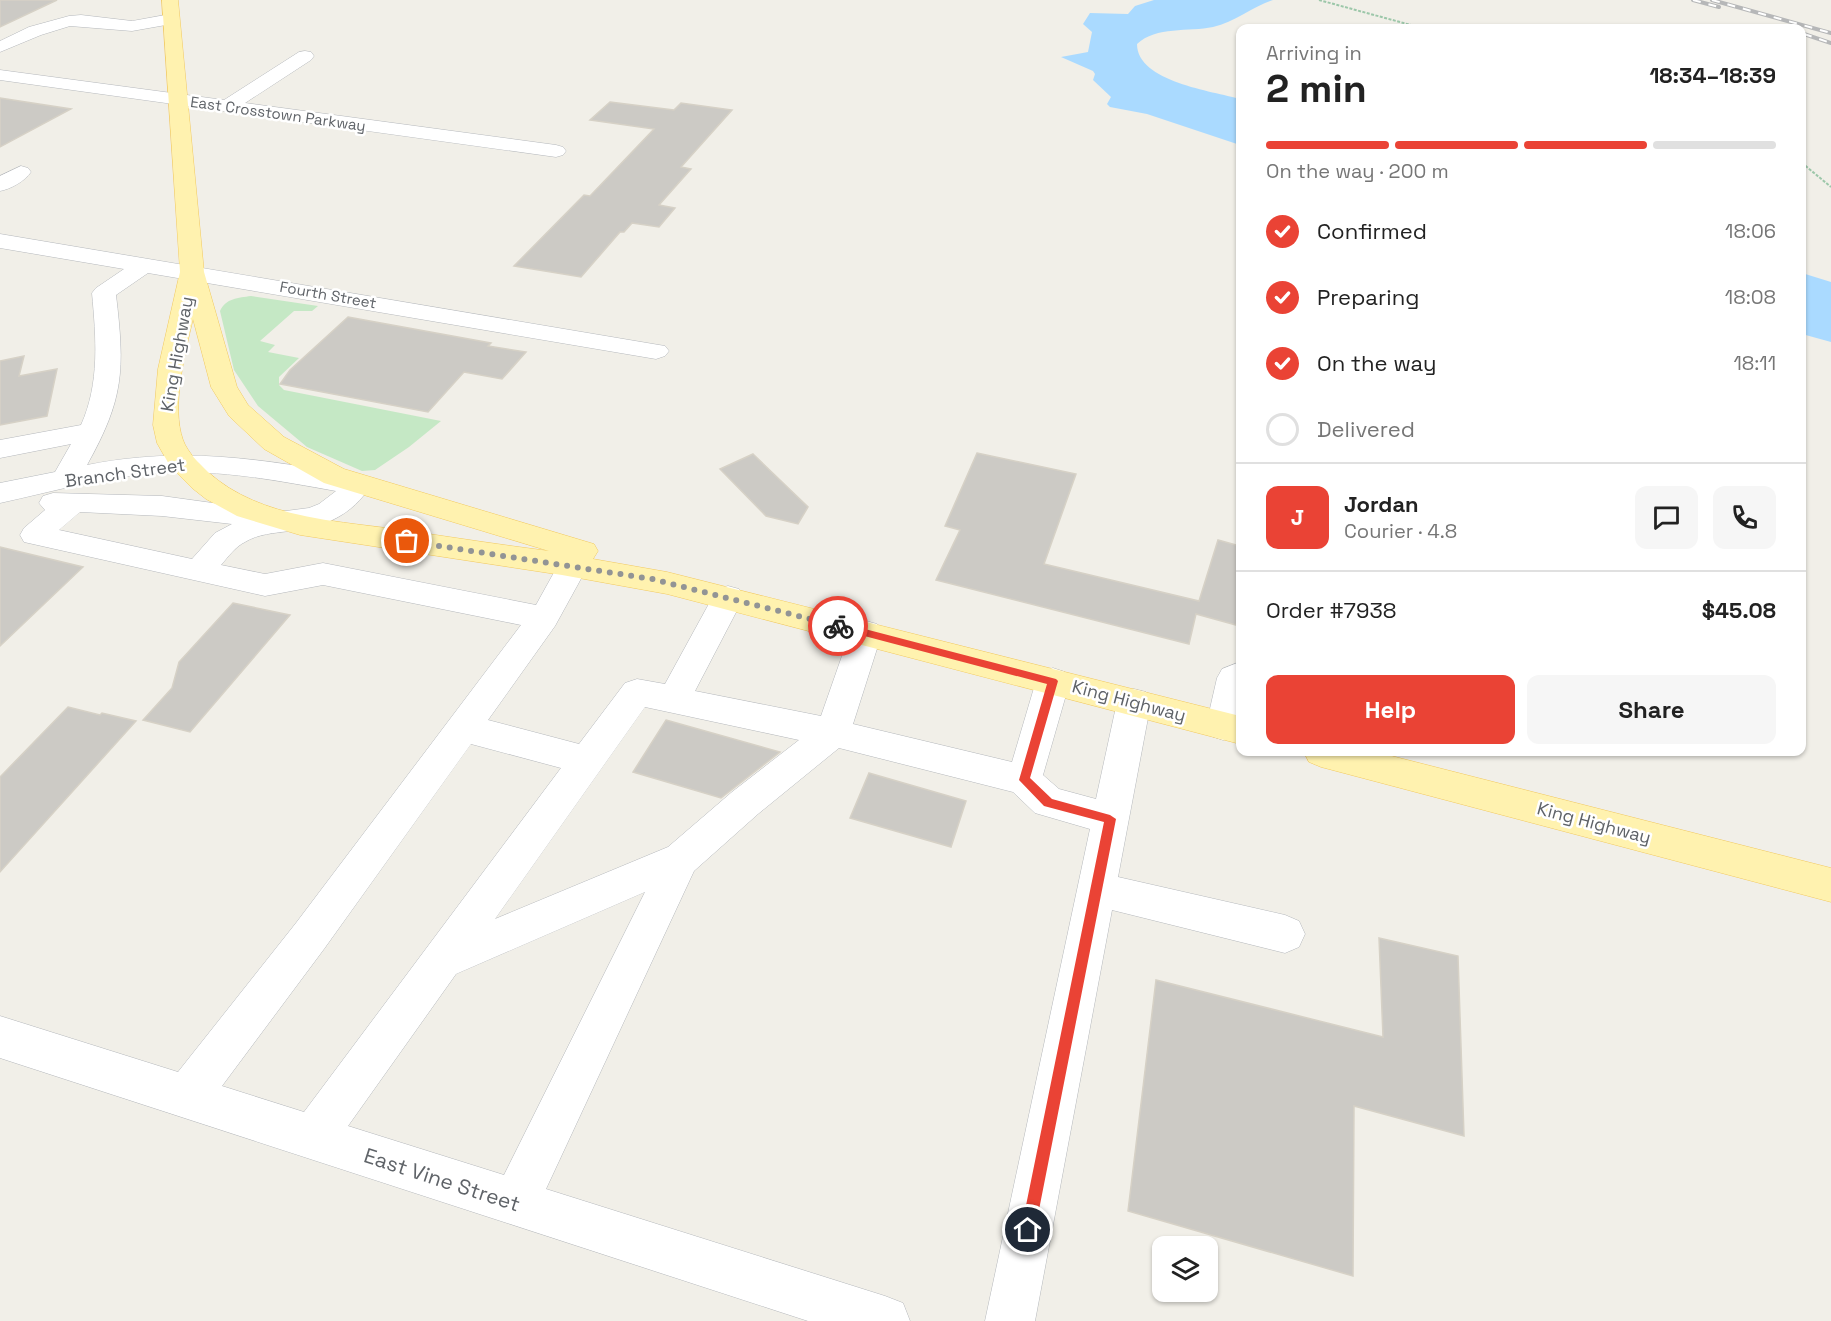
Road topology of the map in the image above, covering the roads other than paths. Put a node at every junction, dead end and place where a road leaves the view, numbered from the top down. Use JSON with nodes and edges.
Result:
{"nodes":[{"id":1,"x":170,"y":9,"type":"edge"},
{"id":2,"x":2,"y":46,"type":"edge"},
{"id":3,"x":305,"y":56,"type":"dead end"},
{"id":4,"x":0,"y":75,"type":"edge"},
{"id":5,"x":66,"y":85,"type":"junction"},
{"id":6,"x":125,"y":93,"type":"junction"},
{"id":7,"x":177,"y":100,"type":"junction"},
{"id":8,"x":226,"y":106,"type":"junction"},
{"id":9,"x":556,"y":151,"type":"dead end"},
{"id":10,"x":21,"y":172,"type":"dead end"},
{"id":11,"x":0,"y":185,"type":"edge"},
{"id":12,"x":0,"y":241,"type":"edge"},
{"id":13,"x":144,"y":264,"type":"junction"},
{"id":14,"x":192,"y":272,"type":"junction"},
{"id":15,"x":656,"y":351,"type":"dead end"},
{"id":16,"x":91,"y":432,"type":"junction"},
{"id":17,"x":0,"y":449,"type":"edge"},
{"id":18,"x":183,"y":463,"type":"junction"},
{"id":19,"x":357,"y":485,"type":"junction"},
{"id":20,"x":69,"y":491,"type":"junction"},
{"id":21,"x":0,"y":494,"type":"edge"},
{"id":22,"x":0,"y":506,"type":"edge"},
{"id":23,"x":278,"y":521,"type":"junction"},
{"id":24,"x":573,"y":566,"type":"junction"},
{"id":25,"x":199,"y":571,"type":"junction"},
{"id":26,"x":716,"y":594,"type":"junction"},
{"id":27,"x":544,"y":618,"type":"junction"},
{"id":28,"x":866,"y":633,"type":"junction"},
{"id":29,"x":1236,"y":677,"type":"edge"},
{"id":30,"x":1053,"y":681,"type":"junction"},
{"id":31,"x":674,"y":699,"type":"junction"},
{"id":32,"x":1134,"y":702,"type":"junction"},
{"id":33,"x":463,"y":728,"type":"junction"},
{"id":34,"x":1232,"y":728,"type":"edge"},
{"id":35,"x":833,"y":733,"type":"junction"},
{"id":36,"x":1336,"y":756,"type":"edge"},
{"id":37,"x":586,"y":760,"type":"junction"},
{"id":38,"x":1024,"y":780,"type":"junction"},
{"id":39,"x":1110,"y":819,"type":"junction"},
{"id":40,"x":681,"y":859,"type":"junction"},
{"id":41,"x":1831,"y":885,"type":"edge"},
{"id":42,"x":1096,"y":890,"type":"junction"},
{"id":43,"x":1285,"y":934,"type":"dead end"},
{"id":44,"x":441,"y":960,"type":"junction"},
{"id":45,"x":0,"y":1037,"type":"edge"},
{"id":46,"x":186,"y":1098,"type":"junction"},
{"id":47,"x":312,"y":1138,"type":"junction"},
{"id":48,"x":515,"y":1203,"type":"junction"},
{"id":49,"x":885,"y":1321,"type":"edge"},
{"id":50,"x":1010,"y":1321,"type":"edge"}],
"edges":[{"from":1,"to":2,"type":"street"},
{"from":1,"to":7,"type":"main road","name":"King Highway"},
{"from":3,"to":8,"type":"street"},
{"from":4,"to":5,"type":"street","name":"East Crosstown Parkway"},
{"from":5,"to":6,"type":"street","name":"East Crosstown Parkway"},
{"from":5,"to":6,"type":"street"},
{"from":6,"to":7,"type":"street","name":"East Crosstown Parkway"},
{"from":7,"to":8,"type":"street","name":"East Crosstown Parkway"},
{"from":7,"to":14,"type":"main road","name":"King Highway"},
{"from":8,"to":9,"type":"street","name":"East Crosstown Parkway"},
{"from":10,"to":11,"type":"street"},
{"from":12,"to":13,"type":"street","name":"Fourth Street"},
{"from":13,"to":14,"type":"street","name":"Fourth Street"},
{"from":13,"to":16,"type":"street"},
{"from":14,"to":15,"type":"street","name":"Fourth Street"},
{"from":14,"to":18,"type":"main road","name":"King Highway"},
{"from":14,"to":19,"type":"main road","name":"King Highway"},
{"from":16,"to":17,"type":"street"},
{"from":16,"to":20,"type":"street"},
{"from":18,"to":19,"type":"street","name":"Branch Street"},
{"from":18,"to":20,"type":"street","name":"Branch Street"},
{"from":18,"to":23,"type":"main road","name":"King Highway"},
{"from":19,"to":23,"type":"street"},
{"from":19,"to":26,"type":"main road","name":"King Highway"},
{"from":20,"to":21,"type":"street","name":"Branch Street"},
{"from":20,"to":22,"type":"street","name":"Branch Street"},
{"from":20,"to":23,"type":"street","name":"Branch Street"},
{"from":20,"to":25,"type":"street"},
{"from":23,"to":24,"type":"main road","name":"King Highway"},
{"from":23,"to":25,"type":"street"},
{"from":24,"to":26,"type":"main road","name":"King Highway"},
{"from":24,"to":27,"type":"street"},
{"from":25,"to":27,"type":"street"},
{"from":26,"to":28,"type":"main road","name":"King Highway"},
{"from":26,"to":31,"type":"street"},
{"from":27,"to":33,"type":"street"},
{"from":28,"to":30,"type":"main road","name":"King Highway"},
{"from":28,"to":35,"type":"street"},
{"from":29,"to":34,"type":"street"},
{"from":30,"to":32,"type":"main road","name":"King Highway"},
{"from":30,"to":38,"type":"street"},
{"from":31,"to":35,"type":"street"},
{"from":31,"to":37,"type":"street"},
{"from":32,"to":34,"type":"main road","name":"King Highway"},
{"from":32,"to":39,"type":"street"},
{"from":33,"to":37,"type":"street"},
{"from":33,"to":46,"type":"street"},
{"from":35,"to":38,"type":"street"},
{"from":35,"to":40,"type":"street"},
{"from":36,"to":41,"type":"main road","name":"King Highway"},
{"from":37,"to":44,"type":"street"},
{"from":38,"to":39,"type":"street"},
{"from":39,"to":42,"type":"street"},
{"from":40,"to":44,"type":"street"},
{"from":40,"to":48,"type":"street"},
{"from":42,"to":43,"type":"street"},
{"from":42,"to":50,"type":"street"},
{"from":44,"to":47,"type":"street"},
{"from":45,"to":46,"type":"street","name":"East Vine Street"},
{"from":46,"to":47,"type":"street","name":"East Vine Street"},
{"from":47,"to":48,"type":"street","name":"East Vine Street"},
{"from":48,"to":49,"type":"street","name":"East Vine Street"}]}
